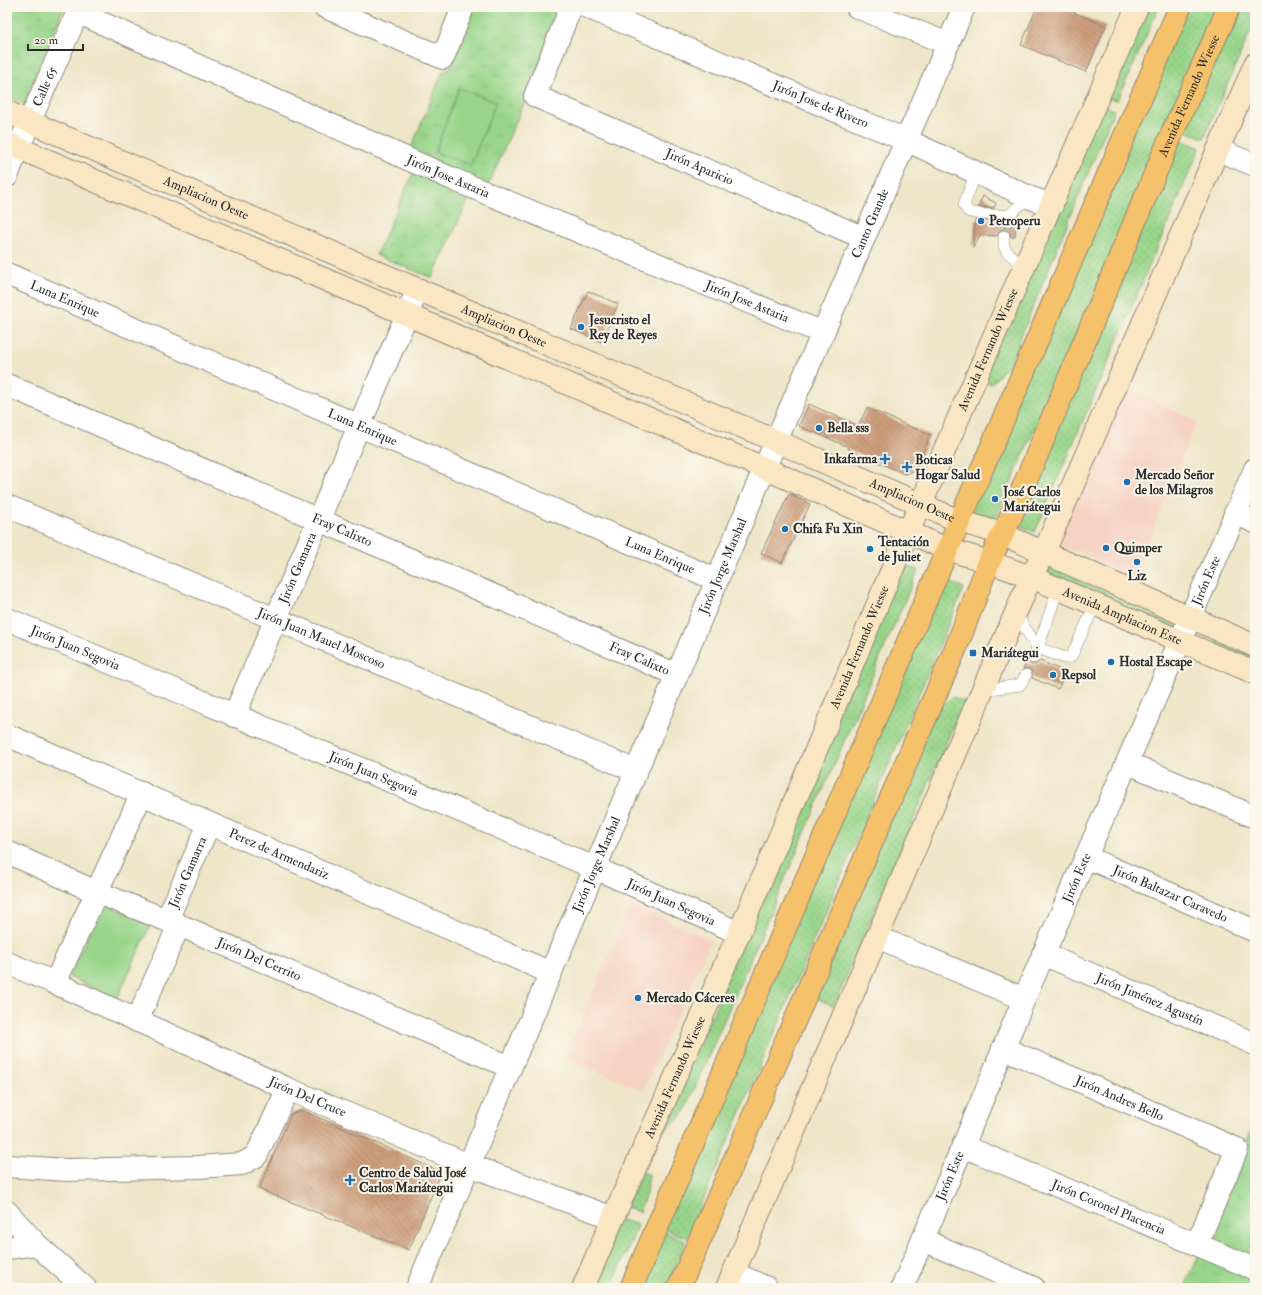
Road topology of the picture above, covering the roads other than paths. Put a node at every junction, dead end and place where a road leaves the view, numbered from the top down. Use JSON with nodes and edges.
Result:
{"nodes":[{"id":1,"x":325,"y":7,"type":"edge"},
{"id":2,"x":463,"y":7,"type":"edge"},
{"id":3,"x":571,"y":7,"type":"edge"},
{"id":4,"x":587,"y":7,"type":"edge"},
{"id":5,"x":857,"y":7,"type":"edge"},
{"id":6,"x":964,"y":7,"type":"edge"},
{"id":7,"x":1137,"y":7,"type":"edge"},
{"id":8,"x":1180,"y":7,"type":"edge"},
{"id":9,"x":1229,"y":7,"type":"edge"},
{"id":10,"x":78,"y":10,"type":"edge"},
{"id":11,"x":948,"y":44,"type":"junction"},
{"id":12,"x":1255,"y":64,"type":"edge"},
{"id":13,"x":7,"y":112,"type":"edge"},
{"id":14,"x":30,"y":122,"type":"junction"},
{"id":15,"x":906,"y":140,"type":"junction"},
{"id":16,"x":12,"y":146,"type":"edge"},
{"id":17,"x":1218,"y":150,"type":"junction"},
{"id":18,"x":1255,"y":165,"type":"edge"},
{"id":19,"x":976,"y":172,"type":"junction"},
{"id":20,"x":7,"y":176,"type":"edge"},
{"id":21,"x":1030,"y":198,"type":"junction"},
{"id":22,"x":1052,"y":205,"type":"junction"},
{"id":23,"x":1004,"y":236,"type":"dead end"},
{"id":24,"x":864,"y":238,"type":"junction"},
{"id":25,"x":1025,"y":267,"type":"junction"},
{"id":26,"x":7,"y":274,"type":"edge"},
{"id":27,"x":418,"y":289,"type":"junction"},
{"id":28,"x":407,"y":316,"type":"junction"},
{"id":29,"x":823,"y":333,"type":"junction"},
{"id":30,"x":7,"y":386,"type":"edge"},
{"id":31,"x":360,"y":426,"type":"junction"},
{"id":32,"x":776,"y":441,"type":"junction"},
{"id":33,"x":764,"y":468,"type":"junction"},
{"id":34,"x":1255,"y":469,"type":"edge"},
{"id":35,"x":921,"y":504,"type":"junction"},
{"id":36,"x":7,"y":506,"type":"edge"},
{"id":37,"x":1245,"y":518,"type":"edge"},
{"id":38,"x":319,"y":520,"type":"junction"},
{"id":39,"x":959,"y":521,"type":"junction"},
{"id":40,"x":908,"y":532,"type":"junction"},
{"id":41,"x":1002,"y":534,"type":"junction"},
{"id":42,"x":947,"y":549,"type":"junction"},
{"id":43,"x":1044,"y":552,"type":"junction"},
{"id":44,"x":989,"y":562,"type":"junction"},
{"id":45,"x":1031,"y":577,"type":"junction"},
{"id":46,"x":717,"y":580,"type":"junction"},
{"id":47,"x":1058,"y":589,"type":"junction"},
{"id":48,"x":1095,"y":605,"type":"junction"},
{"id":49,"x":1016,"y":614,"type":"junction"},
{"id":50,"x":1190,"y":618,"type":"junction"},
{"id":51,"x":7,"y":619,"type":"edge"},
{"id":52,"x":276,"y":619,"type":"junction"},
{"id":53,"x":1180,"y":640,"type":"junction"},
{"id":54,"x":1255,"y":646,"type":"edge"},
{"id":55,"x":1035,"y":653,"type":"junction"},
{"id":56,"x":1255,"y":673,"type":"edge"},
{"id":57,"x":677,"y":675,"type":"junction"},
{"id":58,"x":1026,"y":675,"type":"dead end"},
{"id":59,"x":983,"y":690,"type":"junction"},
{"id":60,"x":234,"y":716,"type":"junction"},
{"id":61,"x":7,"y":735,"type":"edge"},
{"id":62,"x":1128,"y":763,"type":"junction"},
{"id":63,"x":636,"y":771,"type":"junction"},
{"id":64,"x":142,"y":793,"type":"junction"},
{"id":65,"x":1255,"y":817,"type":"edge"},
{"id":66,"x":209,"y":824,"type":"junction"},
{"id":67,"x":7,"y":852,"type":"edge"},
{"id":68,"x":1086,"y":857,"type":"junction"},
{"id":69,"x":595,"y":868,"type":"junction"},
{"id":70,"x":96,"y":892,"type":"junction"},
{"id":71,"x":173,"y":923,"type":"junction"},
{"id":72,"x":1255,"y":931,"type":"edge"},
{"id":73,"x":739,"y":933,"type":"junction"},
{"id":74,"x":877,"y":938,"type":"junction"},
{"id":75,"x":1043,"y":954,"type":"junction"},
{"id":76,"x":7,"y":963,"type":"edge"},
{"id":77,"x":551,"y":973,"type":"junction"},
{"id":78,"x":55,"y":982,"type":"junction"},
{"id":79,"x":1024,"y":999,"type":"junction"},
{"id":80,"x":137,"y":1021,"type":"junction"},
{"id":81,"x":1255,"y":1044,"type":"edge"},
{"id":82,"x":1003,"y":1048,"type":"junction"},
{"id":83,"x":510,"y":1067,"type":"junction"},
{"id":84,"x":288,"y":1089,"type":"junction"},
{"id":85,"x":963,"y":1146,"type":"junction"},
{"id":86,"x":469,"y":1165,"type":"junction"},
{"id":87,"x":7,"y":1166,"type":"edge"},
{"id":88,"x":7,"y":1212,"type":"edge"},
{"id":89,"x":613,"y":1218,"type":"junction"},
{"id":90,"x":923,"y":1240,"type":"junction"},
{"id":91,"x":36,"y":1244,"type":"junction"},
{"id":92,"x":1197,"y":1244,"type":"junction"},
{"id":93,"x":7,"y":1248,"type":"edge"},
{"id":94,"x":1255,"y":1269,"type":"edge"},
{"id":95,"x":730,"y":1281,"type":"edge"},
{"id":96,"x":85,"y":1288,"type":"edge"},
{"id":97,"x":417,"y":1288,"type":"edge"},
{"id":98,"x":583,"y":1288,"type":"edge"},
{"id":99,"x":631,"y":1288,"type":"edge"},
{"id":100,"x":679,"y":1288,"type":"edge"},
{"id":101,"x":767,"y":1288,"type":"edge"},
{"id":102,"x":902,"y":1288,"type":"edge"},
{"id":103,"x":1034,"y":1288,"type":"edge"}],
"edges":[{"from":1,"to":2,"type":"street"},
{"from":3,"to":24,"type":"street","name":"Jirón Aparicio"},
{"from":4,"to":15,"type":"street","name":"Jirón Jose de Rivero"},
{"from":5,"to":11,"type":"street"},
{"from":6,"to":11,"type":"street","name":"Canto Grande"},
{"from":7,"to":22,"type":"main road","name":"Avenida Fernando Wiesse"},
{"from":8,"to":39,"type":"main road"},
{"from":9,"to":41,"type":"main road","name":"Avenida Fernando Wiesse"},
{"from":10,"to":14,"type":"street","name":"Calle 65"},
{"from":10,"to":29,"type":"street","name":"Jirón Jose Astaria"},
{"from":11,"to":15,"type":"street","name":"Canto Grande"},
{"from":12,"to":17,"type":"main road"},
{"from":13,"to":14,"type":"main road","name":"Ampliacion Oeste"},
{"from":14,"to":16,"type":"street","name":"Calle 65"},
{"from":14,"to":27,"type":"main road","name":"Ampliacion Oeste"},
{"from":15,"to":19,"type":"street","name":"Jirón Jose de Rivero"},
{"from":15,"to":24,"type":"street","name":"Canto Grande"},
{"from":16,"to":20,"type":"street","name":"Calle 65"},
{"from":16,"to":28,"type":"main road"},
{"from":17,"to":18,"type":"street"},
{"from":17,"to":43,"type":"main road"},
{"from":19,"to":21,"type":"street","name":"Jirón Jose de Rivero"},
{"from":19,"to":21,"type":"lane"},
{"from":21,"to":22,"type":"street","name":"Jirón Jose de Rivero"},
{"from":22,"to":25,"type":"main road","name":"Avenida Fernando Wiesse"},
{"from":23,"to":25,"type":"lane"},
{"from":24,"to":29,"type":"street","name":"Canto Grande"},
{"from":25,"to":35,"type":"main road","name":"Avenida Fernando Wiesse"},
{"from":26,"to":31,"type":"street","name":"Luna Enrique"},
{"from":27,"to":28,"type":"street","name":"Jirón Gamarra"},
{"from":27,"to":32,"type":"main road","name":"Ampliacion Oeste"},
{"from":28,"to":31,"type":"street","name":"Jirón Gamarra"},
{"from":28,"to":33,"type":"main road"},
{"from":29,"to":32,"type":"street","name":"Canto Grande"},
{"from":30,"to":38,"type":"street","name":"Fray Calixto"},
{"from":31,"to":38,"type":"street","name":"Jirón Gamarra"},
{"from":31,"to":46,"type":"street","name":"Luna Enrique"},
{"from":32,"to":33,"type":"street","name":"Jirón Jorge Marshal"},
{"from":32,"to":35,"type":"main road","name":"Ampliacion Oeste"},
{"from":33,"to":40,"type":"main road"},
{"from":33,"to":46,"type":"street","name":"Jirón Jorge Marshal"},
{"from":34,"to":37,"type":"street","name":"Jirón Este"},
{"from":35,"to":39,"type":"main road","name":"Ampliacion Oeste"},
{"from":35,"to":40,"type":"main road","name":"Avenida Fernando Wiesse"},
{"from":36,"to":52,"type":"street","name":"Jirón Juan Mauel Moscoso"},
{"from":37,"to":50,"type":"street","name":"Jirón Este"},
{"from":38,"to":52,"type":"street","name":"Jirón Gamarra"},
{"from":38,"to":57,"type":"street","name":"Fray Calixto"},
{"from":39,"to":41,"type":"main road","name":"Ampliacion Oeste"},
{"from":39,"to":42,"type":"main road"},
{"from":40,"to":42,"type":"main road"},
{"from":40,"to":73,"type":"main road","name":"Avenida Fernando Wiesse"},
{"from":41,"to":43,"type":"main road","name":"Avenida Ampliacion Este"},
{"from":41,"to":44,"type":"main road","name":"Avenida Fernando Wiesse"},
{"from":42,"to":44,"type":"main road"},
{"from":42,"to":99,"type":"main road"},
{"from":43,"to":45,"type":"main road"},
{"from":43,"to":50,"type":"main road","name":"Avenida Ampliacion Este"},
{"from":44,"to":45,"type":"main road","name":"Avenida Ampliacion Este"},
{"from":44,"to":100,"type":"main road","name":"Avenida Fernando Wiesse"},
{"from":45,"to":47,"type":"main road","name":"Avenida Ampliacion Este"},
{"from":45,"to":49,"type":"main road"},
{"from":46,"to":57,"type":"street","name":"Jirón Jorge Marshal"},
{"from":47,"to":48,"type":"main road","name":"Avenida Ampliacion Este"},
{"from":47,"to":55,"type":"lane"},
{"from":48,"to":53,"type":"main road","name":"Avenida Ampliacion Este"},
{"from":48,"to":55,"type":"lane"},
{"from":49,"to":55,"type":"lane"},
{"from":49,"to":59,"type":"main road"},
{"from":50,"to":53,"type":"street","name":"Jirón Este"},
{"from":50,"to":54,"type":"main road","name":"Avenida Ampliacion Este"},
{"from":51,"to":60,"type":"street","name":"Jirón Juan Segovia"},
{"from":52,"to":60,"type":"street","name":"Jirón Gamarra"},
{"from":52,"to":63,"type":"street","name":"Jirón Juan Mauel Moscoso"},
{"from":53,"to":56,"type":"main road","name":"Avenida Ampliacion Este"},
{"from":53,"to":62,"type":"street","name":"Jirón Este"},
{"from":57,"to":63,"type":"street","name":"Jirón Jorge Marshal"},
{"from":58,"to":59,"type":"lane"},
{"from":59,"to":74,"type":"main road"},
{"from":60,"to":69,"type":"street","name":"Jirón Juan Segovia"},
{"from":61,"to":64,"type":"street","name":"Perez de Armendariz"},
{"from":62,"to":65,"type":"street"},
{"from":62,"to":68,"type":"street","name":"Jirón Este"},
{"from":63,"to":69,"type":"street","name":"Jirón Jorge Marshal"},
{"from":64,"to":66,"type":"street","name":"Perez de Armendariz"},
{"from":64,"to":70,"type":"street"},
{"from":66,"to":71,"type":"street","name":"Jirón Gamarra"},
{"from":66,"to":77,"type":"street","name":"Perez de Armendariz"},
{"from":67,"to":70,"type":"street","name":"Jirón Del Cerrito"},
{"from":68,"to":72,"type":"street","name":"Jirón Baltazar Caravedo"},
{"from":68,"to":75,"type":"street","name":"Jirón Este"},
{"from":69,"to":73,"type":"street","name":"Jirón Juan Segovia"},
{"from":69,"to":77,"type":"street","name":"Jirón Jorge Marshal"},
{"from":70,"to":71,"type":"street","name":"Jirón Del Cerrito"},
{"from":70,"to":78,"type":"street"},
{"from":71,"to":80,"type":"street","name":"Jirón Gamarra"},
{"from":71,"to":83,"type":"street","name":"Jirón Del Cerrito"},
{"from":73,"to":89,"type":"main road","name":"Avenida Fernando Wiesse"},
{"from":74,"to":79,"type":"street"},
{"from":74,"to":95,"type":"main road"},
{"from":75,"to":79,"type":"street","name":"Jirón Este"},
{"from":75,"to":81,"type":"street","name":"Jirón Jiménez Agustín"},
{"from":76,"to":78,"type":"street","name":"Jirón Del Cruce"},
{"from":77,"to":83,"type":"street","name":"Jirón Jorge Marshal"},
{"from":78,"to":80,"type":"street","name":"Jirón Del Cruce"},
{"from":79,"to":82,"type":"street","name":"Jirón Este"},
{"from":80,"to":84,"type":"street","name":"Jirón Del Cruce"},
{"from":82,"to":85,"type":"street","name":"Jirón Este"},
{"from":82,"to":92,"type":"street","name":"Jirón Andres Bello"},
{"from":83,"to":86,"type":"street","name":"Jirón Jorge Marshal"},
{"from":84,"to":86,"type":"street","name":"Jirón Del Cruce"},
{"from":84,"to":87,"type":"street"},
{"from":85,"to":90,"type":"street","name":"Jirón Este"},
{"from":85,"to":92,"type":"street","name":"Jirón Coronel Placencia"},
{"from":86,"to":89,"type":"street","name":"Jirón Del Cruce"},
{"from":86,"to":97,"type":"street","name":"Jirón Jorge Marshal"},
{"from":88,"to":91,"type":"street"},
{"from":89,"to":98,"type":"main road","name":"Avenida Fernando Wiesse"},
{"from":90,"to":102,"type":"street","name":"Jirón Este"},
{"from":90,"to":103,"type":"street"},
{"from":91,"to":93,"type":"street"},
{"from":91,"to":96,"type":"street"},
{"from":92,"to":94,"type":"street","name":"Jirón Coronel Placencia"},
{"from":95,"to":101,"type":"street"}]}
